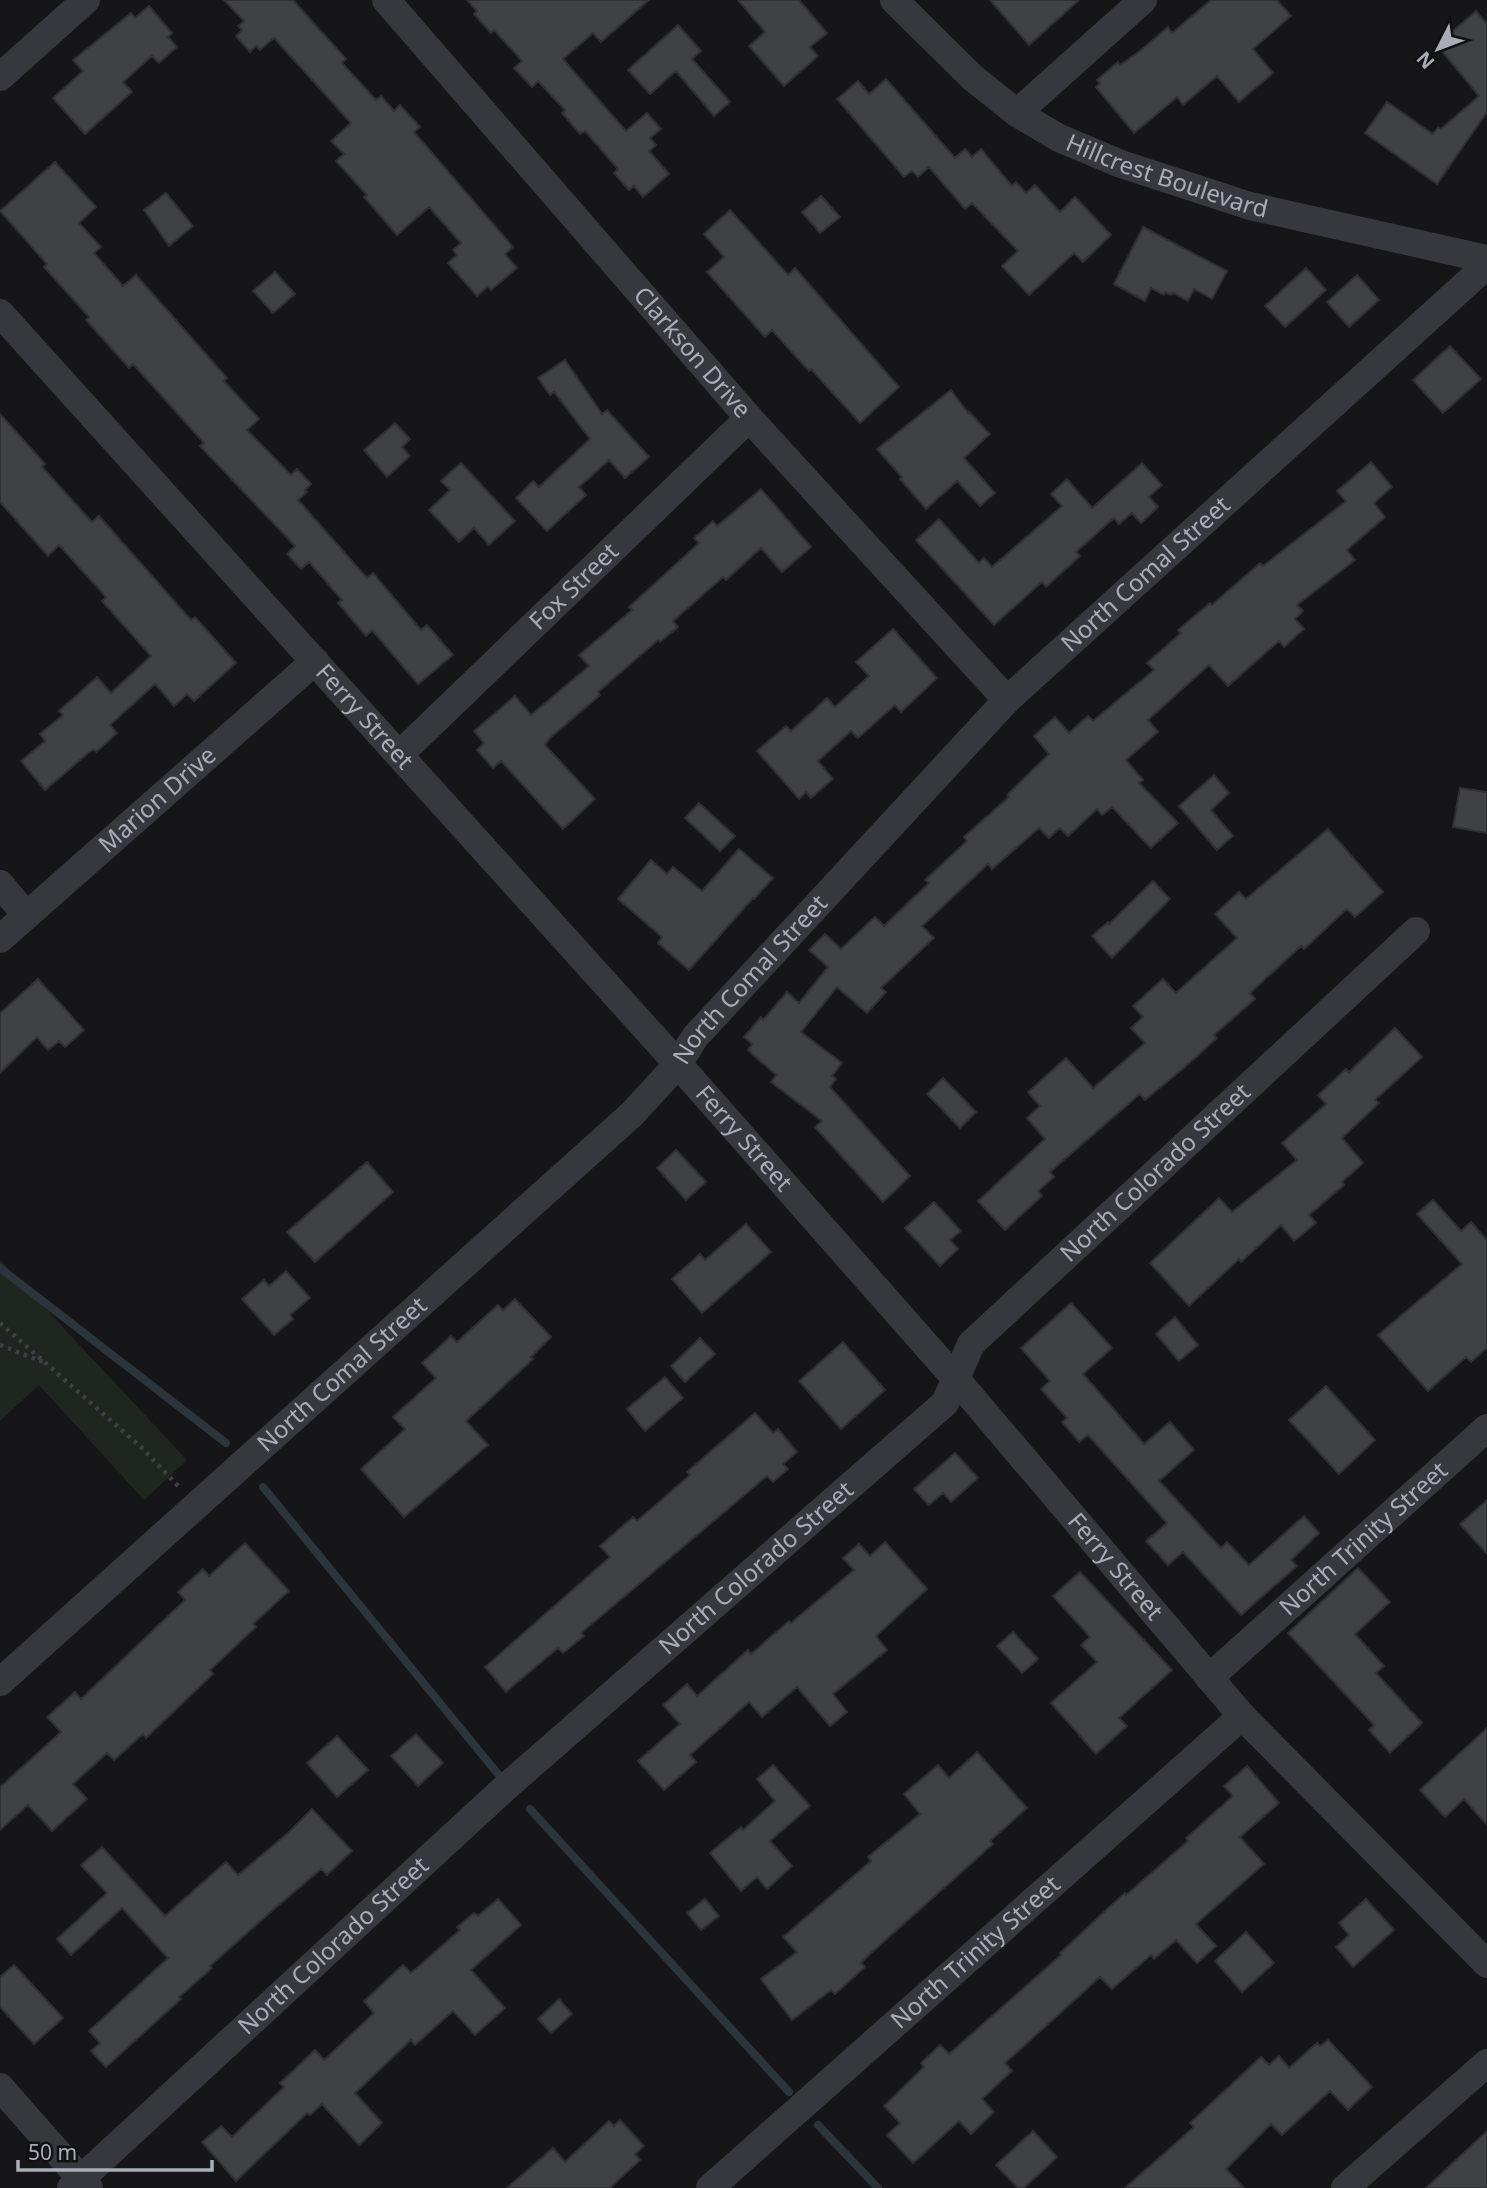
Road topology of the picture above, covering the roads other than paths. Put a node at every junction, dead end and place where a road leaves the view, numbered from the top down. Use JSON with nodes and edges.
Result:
{"nodes":[{"id":1,"x":86,"y":0,"type":"edge"},
{"id":2,"x":386,"y":0,"type":"edge"},
{"id":3,"x":894,"y":0,"type":"edge"},
{"id":4,"x":1143,"y":0,"type":"edge"},
{"id":5,"x":0,"y":77,"type":"edge"},
{"id":6,"x":1017,"y":113,"type":"junction"},
{"id":7,"x":1487,"y":259,"type":"edge"},
{"id":8,"x":1487,"y":265,"type":"edge"},
{"id":9,"x":0,"y":313,"type":"edge"},
{"id":10,"x":749,"y":418,"type":"junction"},
{"id":11,"x":315,"y":661,"type":"junction"},
{"id":12,"x":1007,"y":700,"type":"junction"},
{"id":13,"x":399,"y":755,"type":"junction"},
{"id":14,"x":0,"y":884,"type":"edge"},
{"id":15,"x":26,"y":915,"type":"junction"},
{"id":16,"x":1416,"y":931,"type":"dead end"},
{"id":17,"x":0,"y":939,"type":"edge"},
{"id":18,"x":677,"y":1064,"type":"junction"},
{"id":19,"x":956,"y":1379,"type":"junction"},
{"id":20,"x":1487,"y":1428,"type":"edge"},
{"id":21,"x":1209,"y":1678,"type":"junction"},
{"id":22,"x":0,"y":1682,"type":"edge"},
{"id":23,"x":1242,"y":1716,"type":"junction"},
{"id":24,"x":1487,"y":1965,"type":"edge"},
{"id":25,"x":1487,"y":2063,"type":"edge"},
{"id":26,"x":0,"y":2087,"type":"edge"},
{"id":27,"x":80,"y":2185,"type":"edge"},
{"id":28,"x":710,"y":2188,"type":"edge"},
{"id":29,"x":1345,"y":2188,"type":"edge"}],
"edges":[{"from":1,"to":5,"type":"street"},
{"from":2,"to":10,"type":"street","name":"Clarkson Drive"},
{"from":3,"to":6,"type":"street","name":"Hillcrest Boulevard"},
{"from":4,"to":6,"type":"street"},
{"from":6,"to":7,"type":"street","name":"Hillcrest Boulevard"},
{"from":8,"to":12,"type":"street","name":"North Comal Street"},
{"from":9,"to":11,"type":"street","name":"Ferry Street"},
{"from":10,"to":12,"type":"street","name":"Clarkson Drive"},
{"from":10,"to":13,"type":"street","name":"Fox Street"},
{"from":11,"to":13,"type":"street","name":"Ferry Street"},
{"from":11,"to":15,"type":"street","name":"Marion Drive"},
{"from":12,"to":18,"type":"street","name":"North Comal Street"},
{"from":13,"to":18,"type":"street","name":"Ferry Street"},
{"from":14,"to":15,"type":"street"},
{"from":15,"to":17,"type":"street","name":"Marion Drive"},
{"from":16,"to":19,"type":"street","name":"North Colorado Street"},
{"from":18,"to":19,"type":"street","name":"Ferry Street"},
{"from":18,"to":22,"type":"street","name":"North Comal Street"},
{"from":19,"to":21,"type":"street","name":"Ferry Street"},
{"from":19,"to":27,"type":"street","name":"North Colorado Street"},
{"from":20,"to":21,"type":"street","name":"North Trinity Street"},
{"from":21,"to":23,"type":"street","name":"Ferry Street"},
{"from":23,"to":24,"type":"street","name":"Ferry Street"},
{"from":23,"to":28,"type":"street","name":"North Trinity Street"},
{"from":25,"to":29,"type":"street"},
{"from":26,"to":27,"type":"street"}]}
